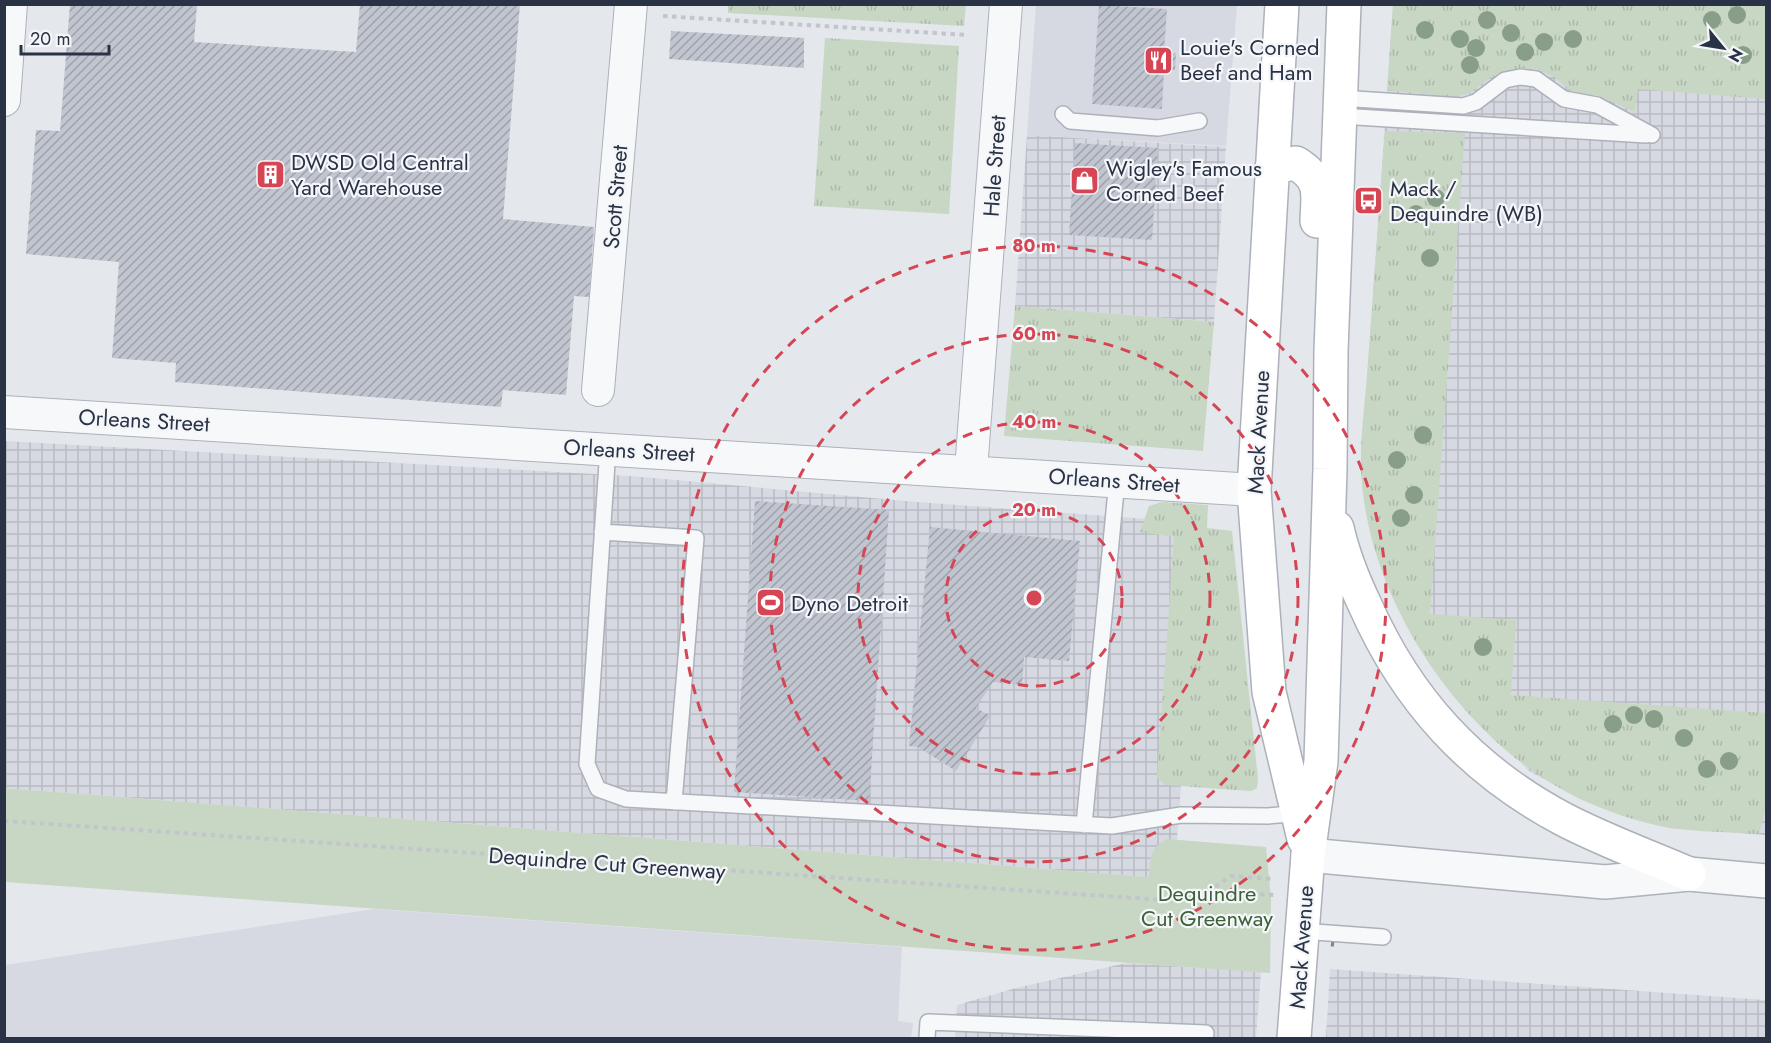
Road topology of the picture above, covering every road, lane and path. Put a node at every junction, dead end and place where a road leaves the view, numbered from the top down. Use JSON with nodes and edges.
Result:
{"nodes":[{"id":1,"x":11,"y":4,"type":"edge"},
{"id":2,"x":630,"y":4,"type":"edge"},
{"id":3,"x":1006,"y":4,"type":"edge"},
{"id":4,"x":1282,"y":4,"type":"edge"},
{"id":5,"x":1344,"y":4,"type":"edge"},
{"id":6,"x":663,"y":16,"type":"dead end"},
{"id":7,"x":967,"y":34,"type":"dead end"},
{"id":8,"x":4,"y":100,"type":"edge"},
{"id":9,"x":1340,"y":107,"type":"junction"},
{"id":10,"x":1063,"y":114,"type":"dead end"},
{"id":11,"x":1199,"y":121,"type":"dead end"},
{"id":12,"x":1272,"y":167,"type":"junction"},
{"id":13,"x":1331,"y":351,"type":"junction"},
{"id":14,"x":598,"y":390,"type":"dead end"},
{"id":15,"x":4,"y":412,"type":"edge"},
{"id":16,"x":608,"y":448,"type":"junction"},
{"id":17,"x":1330,"y":469,"type":"junction"},
{"id":18,"x":972,"y":470,"type":"junction"},
{"id":19,"x":1117,"y":480,"type":"junction"},
{"id":20,"x":1254,"y":490,"type":"junction"},
{"id":21,"x":602,"y":532,"type":"junction"},
{"id":22,"x":674,"y":802,"type":"junction"},
{"id":23,"x":1305,"y":813,"type":"junction"},
{"id":24,"x":4,"y":821,"type":"edge"},
{"id":25,"x":1084,"y":825,"type":"junction"},
{"id":26,"x":1308,"y":855,"type":"junction"},
{"id":27,"x":1689,"y":874,"type":"junction"},
{"id":28,"x":1274,"y":879,"type":"dead end"},
{"id":29,"x":1767,"y":881,"type":"edge"},
{"id":30,"x":1208,"y":892,"type":"junction"},
{"id":31,"x":1280,"y":895,"type":"dead end"},
{"id":32,"x":1301,"y":931,"type":"junction"},
{"id":33,"x":1383,"y":937,"type":"dead end"},
{"id":34,"x":927,"y":1038,"type":"edge"},
{"id":35,"x":1205,"y":1038,"type":"edge"},
{"id":36,"x":1294,"y":1038,"type":"edge"}],
"edges":[{"from":1,"to":8,"type":"street"},
{"from":2,"to":14,"type":"street","name":"Scott Street"},
{"from":3,"to":18,"type":"street","name":"Hale Street"},
{"from":4,"to":12,"type":"main road","name":"Mack Avenue"},
{"from":5,"to":9,"type":"main road","name":"Mack Avenue"},
{"from":6,"to":7,"type":"path"},
{"from":9,"to":9,"type":"lane"},
{"from":9,"to":13,"type":"main road","name":"Mack Avenue"},
{"from":10,"to":11,"type":"lane"},
{"from":12,"to":13,"type":"main road"},
{"from":12,"to":20,"type":"main road","name":"Mack Avenue"},
{"from":13,"to":17,"type":"main road","name":"Mack Avenue"},
{"from":15,"to":16,"type":"street","name":"Orleans Street"},
{"from":16,"to":18,"type":"street","name":"Orleans Street"},
{"from":16,"to":21,"type":"lane"},
{"from":17,"to":23,"type":"main road","name":"Mack Avenue"},
{"from":17,"to":27,"type":"main road"},
{"from":18,"to":19,"type":"street","name":"Orleans Street"},
{"from":19,"to":20,"type":"street","name":"Orleans Street"},
{"from":19,"to":25,"type":"lane"},
{"from":20,"to":23,"type":"main road","name":"Mack Avenue"},
{"from":21,"to":22,"type":"lane"},
{"from":21,"to":22,"type":"lane"},
{"from":22,"to":25,"type":"lane"},
{"from":23,"to":25,"type":"lane"},
{"from":23,"to":26,"type":"main road","name":"Mack Avenue"},
{"from":24,"to":30,"type":"path","name":"Dequindre Cut Greenway"},
{"from":26,"to":27,"type":"street"},
{"from":26,"to":32,"type":"main road","name":"Mack Avenue"},
{"from":27,"to":29,"type":"street"},
{"from":28,"to":30,"type":"path","name":"Dequindre Cut Greenway"},
{"from":30,"to":31,"type":"path","name":"Dequindre Cut Greenway"},
{"from":32,"to":33,"type":"lane"},
{"from":32,"to":36,"type":"main road","name":"Mack Avenue"},
{"from":34,"to":35,"type":"lane"}]}
